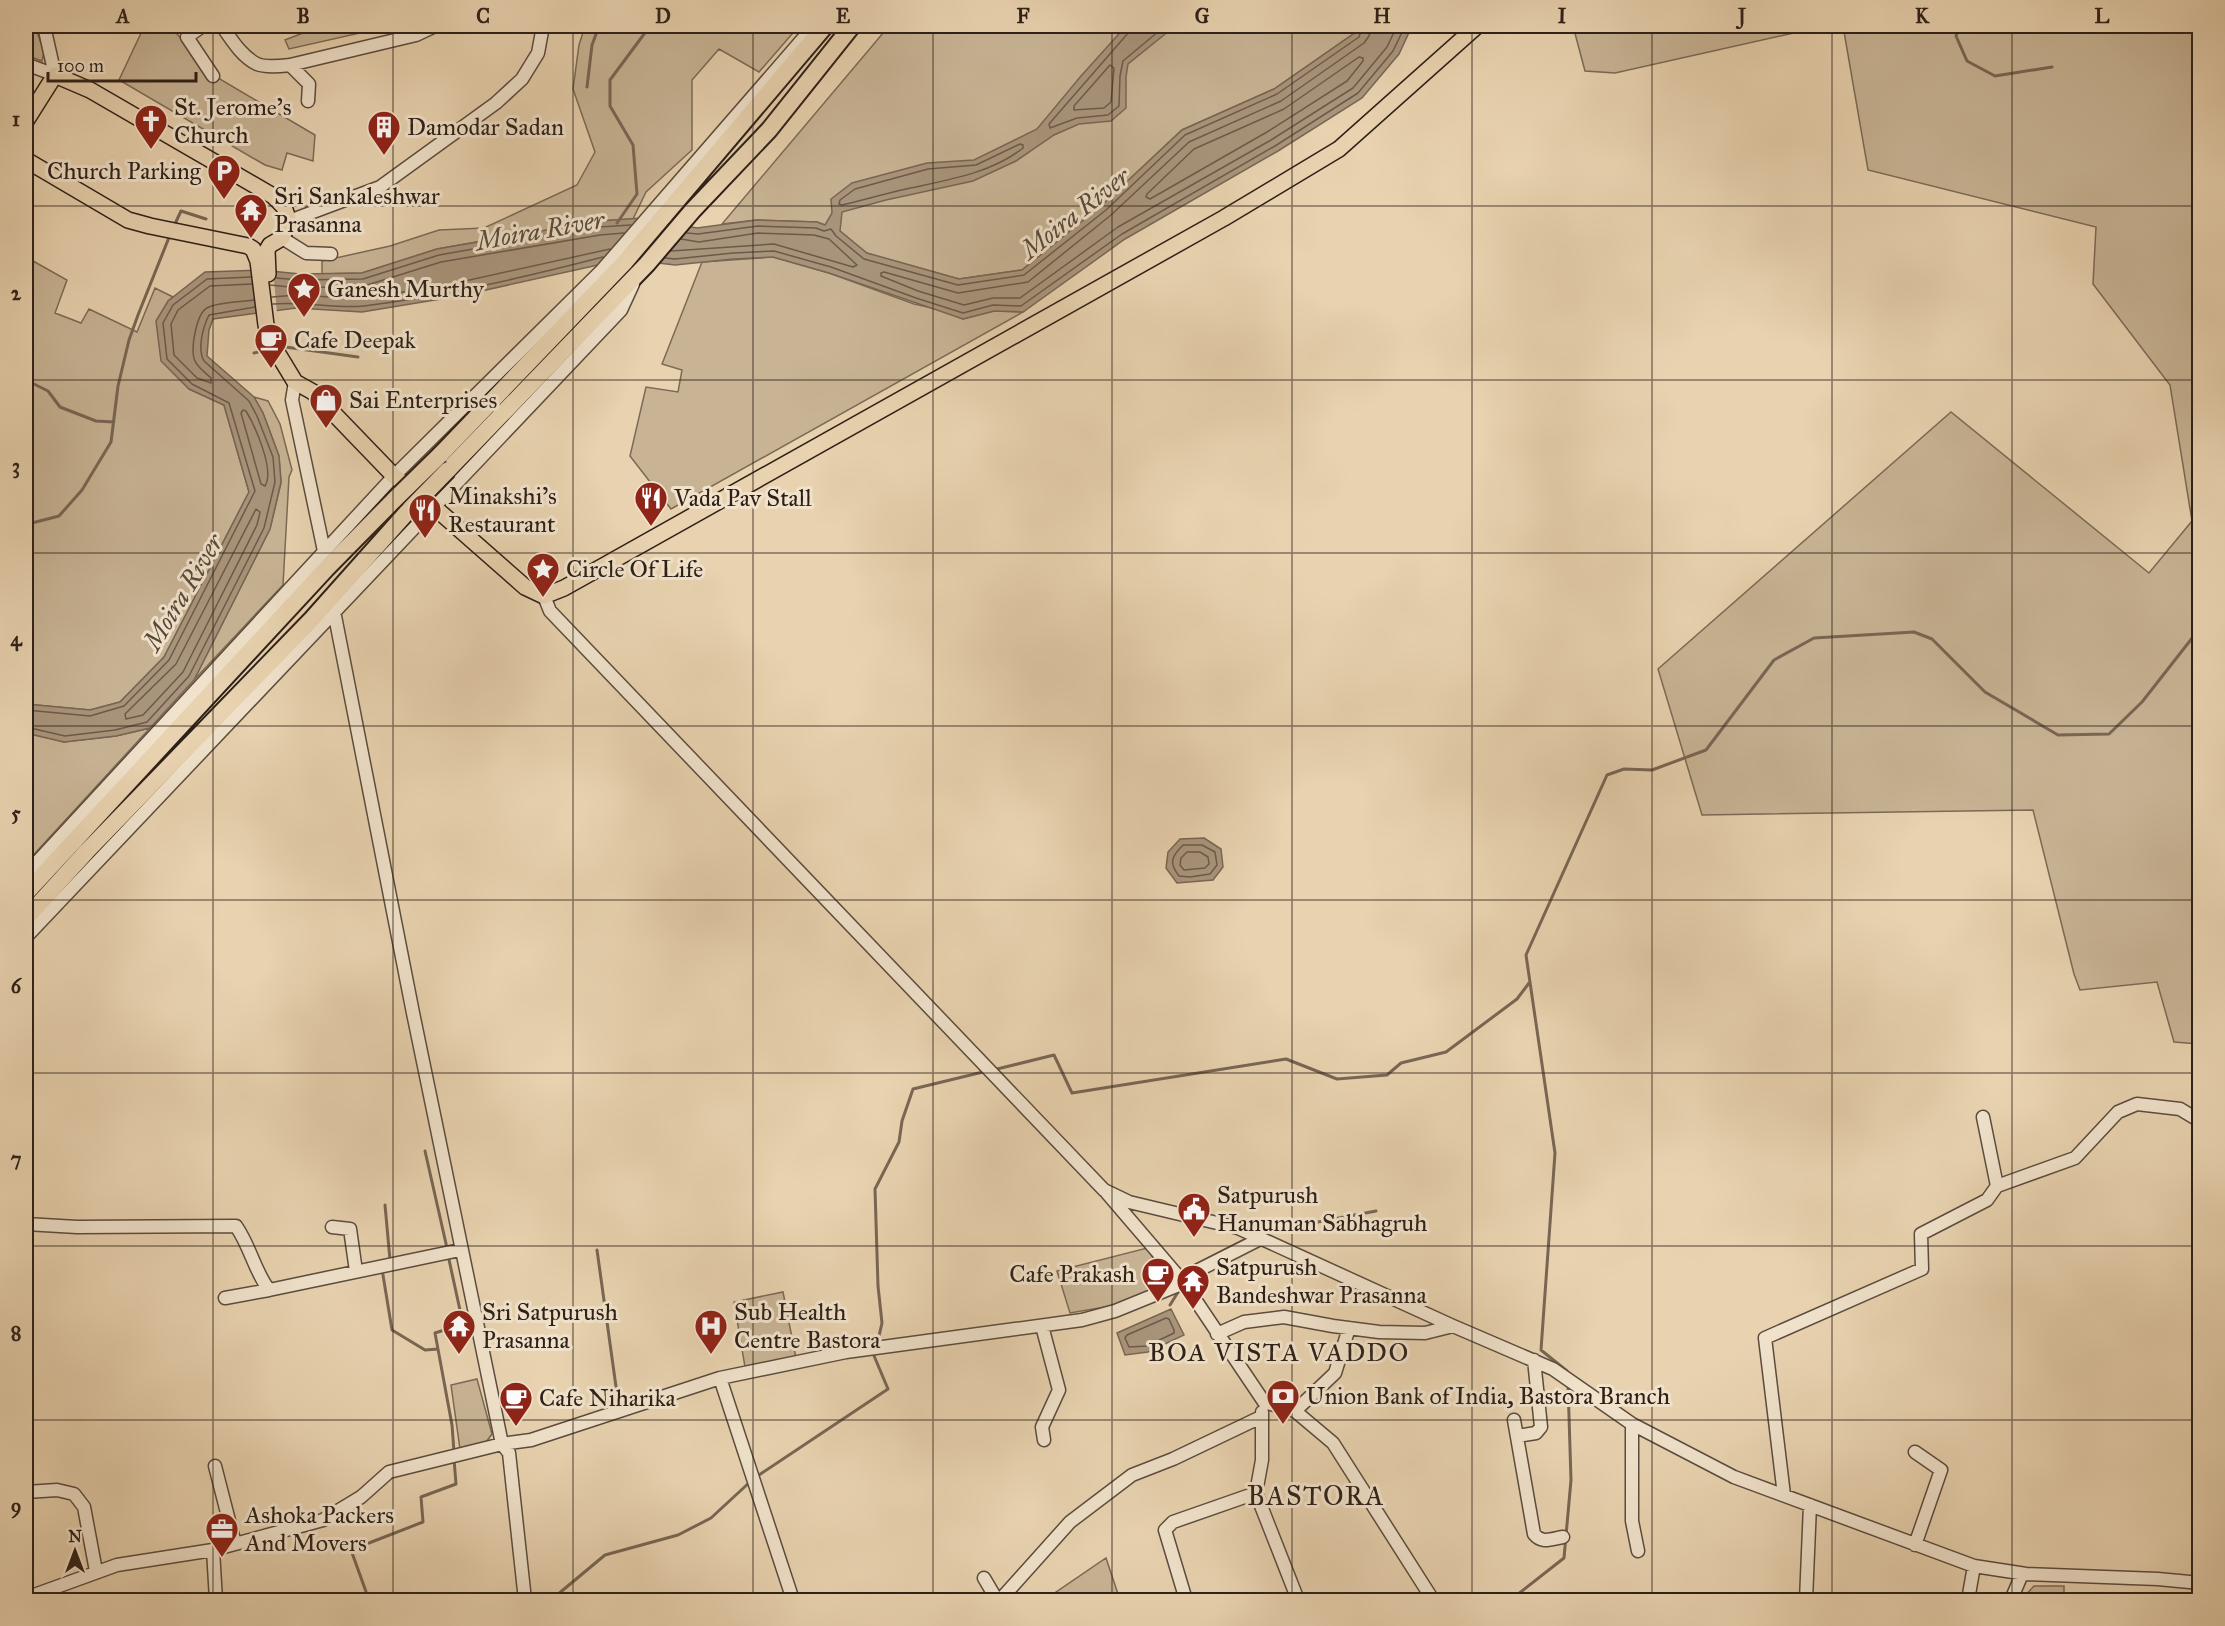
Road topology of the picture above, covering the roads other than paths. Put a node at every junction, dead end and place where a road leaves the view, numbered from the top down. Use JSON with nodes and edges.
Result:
{"nodes":[{"id":1,"x":44,"y":26,"type":"edge"},
{"id":2,"x":200,"y":26,"type":"edge"},
{"id":3,"x":222,"y":26,"type":"edge"},
{"id":4,"x":435,"y":26,"type":"edge"},
{"id":5,"x":543,"y":26,"type":"edge"},
{"id":6,"x":814,"y":26,"type":"edge"},
{"id":7,"x":825,"y":26,"type":"edge"},
{"id":8,"x":852,"y":26,"type":"edge"},
{"id":9,"x":1477,"y":26,"type":"edge"},
{"id":10,"x":26,"y":64,"type":"edge"},
{"id":11,"x":290,"y":65,"type":"junction"},
{"id":12,"x":55,"y":75,"type":"junction"},
{"id":13,"x":213,"y":76,"type":"dead end"},
{"id":14,"x":308,"y":101,"type":"dead end"},
{"id":15,"x":26,"y":121,"type":"edge"},
{"id":16,"x":26,"y":160,"type":"edge"},
{"id":17,"x":681,"y":186,"type":"junction"},
{"id":18,"x":289,"y":221,"type":"junction"},
{"id":19,"x":269,"y":251,"type":"junction"},
{"id":20,"x":331,"y":254,"type":"dead end"},
{"id":21,"x":642,"y":269,"type":"junction"},
{"id":22,"x":295,"y":382,"type":"junction"},
{"id":23,"x":444,"y":462,"type":"junction"},
{"id":24,"x":394,"y":476,"type":"junction"},
{"id":25,"x":433,"y":506,"type":"junction"},
{"id":26,"x":324,"y":551,"type":"junction"},
{"id":27,"x":544,"y":596,"type":"junction"},
{"id":28,"x":334,"y":611,"type":"junction"},
{"id":29,"x":26,"y":874,"type":"edge"},
{"id":30,"x":26,"y":893,"type":"edge"},
{"id":31,"x":26,"y":918,"type":"edge"},
{"id":32,"x":26,"y":937,"type":"edge"},
{"id":33,"x":1983,"y":1117,"type":"dead end"},
{"id":34,"x":2199,"y":1121,"type":"edge"},
{"id":35,"x":1997,"y":1186,"type":"junction"},
{"id":36,"x":1104,"y":1190,"type":"junction"},
{"id":37,"x":26,"y":1224,"type":"edge"},
{"id":38,"x":332,"y":1227,"type":"dead end"},
{"id":39,"x":1256,"y":1237,"type":"junction"},
{"id":40,"x":460,"y":1250,"type":"junction"},
{"id":41,"x":356,"y":1271,"type":"junction"},
{"id":42,"x":1182,"y":1283,"type":"junction"},
{"id":43,"x":269,"y":1290,"type":"junction"},
{"id":44,"x":225,"y":1298,"type":"dead end"},
{"id":45,"x":1042,"y":1326,"type":"junction"},
{"id":46,"x":1453,"y":1326,"type":"junction"},
{"id":47,"x":1349,"y":1328,"type":"junction"},
{"id":48,"x":1216,"y":1334,"type":"junction"},
{"id":49,"x":1534,"y":1360,"type":"junction"},
{"id":50,"x":720,"y":1378,"type":"junction"},
{"id":51,"x":1264,"y":1402,"type":"junction"},
{"id":52,"x":1295,"y":1411,"type":"junction"},
{"id":53,"x":1261,"y":1417,"type":"junction"},
{"id":54,"x":1514,"y":1420,"type":"dead end"},
{"id":55,"x":1632,"y":1424,"type":"junction"},
{"id":56,"x":1517,"y":1436,"type":"junction"},
{"id":57,"x":1044,"y":1440,"type":"dead end"},
{"id":58,"x":502,"y":1444,"type":"junction"},
{"id":59,"x":1915,"y":1452,"type":"dead end"},
{"id":60,"x":215,"y":1466,"type":"dead end"},
{"id":61,"x":26,"y":1492,"type":"edge"},
{"id":62,"x":1256,"y":1493,"type":"junction"},
{"id":63,"x":1784,"y":1496,"type":"junction"},
{"id":64,"x":1810,"y":1505,"type":"junction"},
{"id":65,"x":1563,"y":1537,"type":"dead end"},
{"id":66,"x":235,"y":1544,"type":"junction"},
{"id":67,"x":1915,"y":1545,"type":"junction"},
{"id":68,"x":213,"y":1550,"type":"junction"},
{"id":69,"x":1638,"y":1551,"type":"dead end"},
{"id":70,"x":1974,"y":1566,"type":"junction"},
{"id":71,"x":96,"y":1571,"type":"junction"},
{"id":72,"x":2022,"y":1574,"type":"junction"},
{"id":73,"x":984,"y":1578,"type":"dead end"},
{"id":74,"x":2199,"y":1582,"type":"edge"},
{"id":75,"x":26,"y":1598,"type":"edge"},
{"id":76,"x":216,"y":1600,"type":"edge"},
{"id":77,"x":525,"y":1600,"type":"edge"},
{"id":78,"x":793,"y":1600,"type":"edge"},
{"id":79,"x":999,"y":1600,"type":"edge"},
{"id":80,"x":1186,"y":1600,"type":"edge"},
{"id":81,"x":1298,"y":1600,"type":"edge"},
{"id":82,"x":1433,"y":1600,"type":"edge"},
{"id":83,"x":1806,"y":1600,"type":"edge"},
{"id":84,"x":1968,"y":1600,"type":"edge"},
{"id":85,"x":2012,"y":1600,"type":"edge"}],
"edges":[{"from":1,"to":12,"type":"street"},
{"from":2,"to":13,"type":"street"},
{"from":3,"to":11,"type":"street"},
{"from":4,"to":11,"type":"street"},
{"from":5,"to":18,"type":"street"},
{"from":6,"to":17,"type":"street"},
{"from":7,"to":17,"type":"highway"},
{"from":8,"to":21,"type":"highway"},
{"from":9,"to":27,"type":"main road"},
{"from":10,"to":12,"type":"street"},
{"from":11,"to":14,"type":"street"},
{"from":12,"to":15,"type":"main road"},
{"from":12,"to":18,"type":"main road"},
{"from":16,"to":19,"type":"main road"},
{"from":17,"to":23,"type":"highway"},
{"from":17,"to":24,"type":"street"},
{"from":18,"to":19,"type":"main road"},
{"from":19,"to":20,"type":"street"},
{"from":19,"to":22,"type":"main road"},
{"from":21,"to":23,"type":"highway"},
{"from":21,"to":25,"type":"street"},
{"from":22,"to":24,"type":"main road"},
{"from":22,"to":26,"type":"street"},
{"from":23,"to":30,"type":"highway","bridge":true},
{"from":23,"to":31,"type":"highway","bridge":true},
{"from":24,"to":25,"type":"main road"},
{"from":24,"to":26,"type":"street"},
{"from":25,"to":27,"type":"main road"},
{"from":25,"to":28,"type":"street"},
{"from":26,"to":29,"type":"street"},
{"from":27,"to":36,"type":"street"},
{"from":28,"to":32,"type":"street"},
{"from":28,"to":40,"type":"street"},
{"from":33,"to":35,"type":"street"},
{"from":34,"to":35,"type":"street"},
{"from":35,"to":63,"type":"street"},
{"from":36,"to":39,"type":"street"},
{"from":36,"to":42,"type":"street"},
{"from":37,"to":43,"type":"street"},
{"from":38,"to":41,"type":"street"},
{"from":39,"to":42,"type":"street"},
{"from":39,"to":46,"type":"street"},
{"from":40,"to":41,"type":"street"},
{"from":40,"to":58,"type":"street"},
{"from":41,"to":43,"type":"street"},
{"from":42,"to":45,"type":"street"},
{"from":42,"to":48,"type":"street"},
{"from":43,"to":44,"type":"street"},
{"from":45,"to":50,"type":"street"},
{"from":45,"to":57,"type":"street"},
{"from":46,"to":47,"type":"street"},
{"from":46,"to":49,"type":"street"},
{"from":47,"to":48,"type":"street"},
{"from":47,"to":52,"type":"street"},
{"from":48,"to":51,"type":"street"},
{"from":49,"to":55,"type":"street"},
{"from":49,"to":56,"type":"street"},
{"from":50,"to":58,"type":"street"},
{"from":50,"to":78,"type":"street"},
{"from":51,"to":52,"type":"street"},
{"from":51,"to":53,"type":"street"},
{"from":52,"to":82,"type":"street"},
{"from":53,"to":62,"type":"street"},
{"from":53,"to":79,"type":"street"},
{"from":54,"to":56,"type":"street"},
{"from":55,"to":63,"type":"street"},
{"from":55,"to":69,"type":"street"},
{"from":56,"to":65,"type":"street"},
{"from":58,"to":66,"type":"street"},
{"from":58,"to":77,"type":"street"},
{"from":59,"to":67,"type":"street"},
{"from":60,"to":66,"type":"street"},
{"from":61,"to":71,"type":"street"},
{"from":62,"to":80,"type":"street"},
{"from":62,"to":81,"type":"street"},
{"from":63,"to":64,"type":"street"},
{"from":64,"to":67,"type":"street"},
{"from":64,"to":83,"type":"street"},
{"from":66,"to":68,"type":"street"},
{"from":67,"to":70,"type":"street"},
{"from":68,"to":71,"type":"street"},
{"from":68,"to":76,"type":"street"},
{"from":70,"to":72,"type":"street"},
{"from":70,"to":84,"type":"street"},
{"from":71,"to":75,"type":"street"},
{"from":72,"to":74,"type":"street"},
{"from":72,"to":85,"type":"street"},
{"from":73,"to":79,"type":"street"}]}
